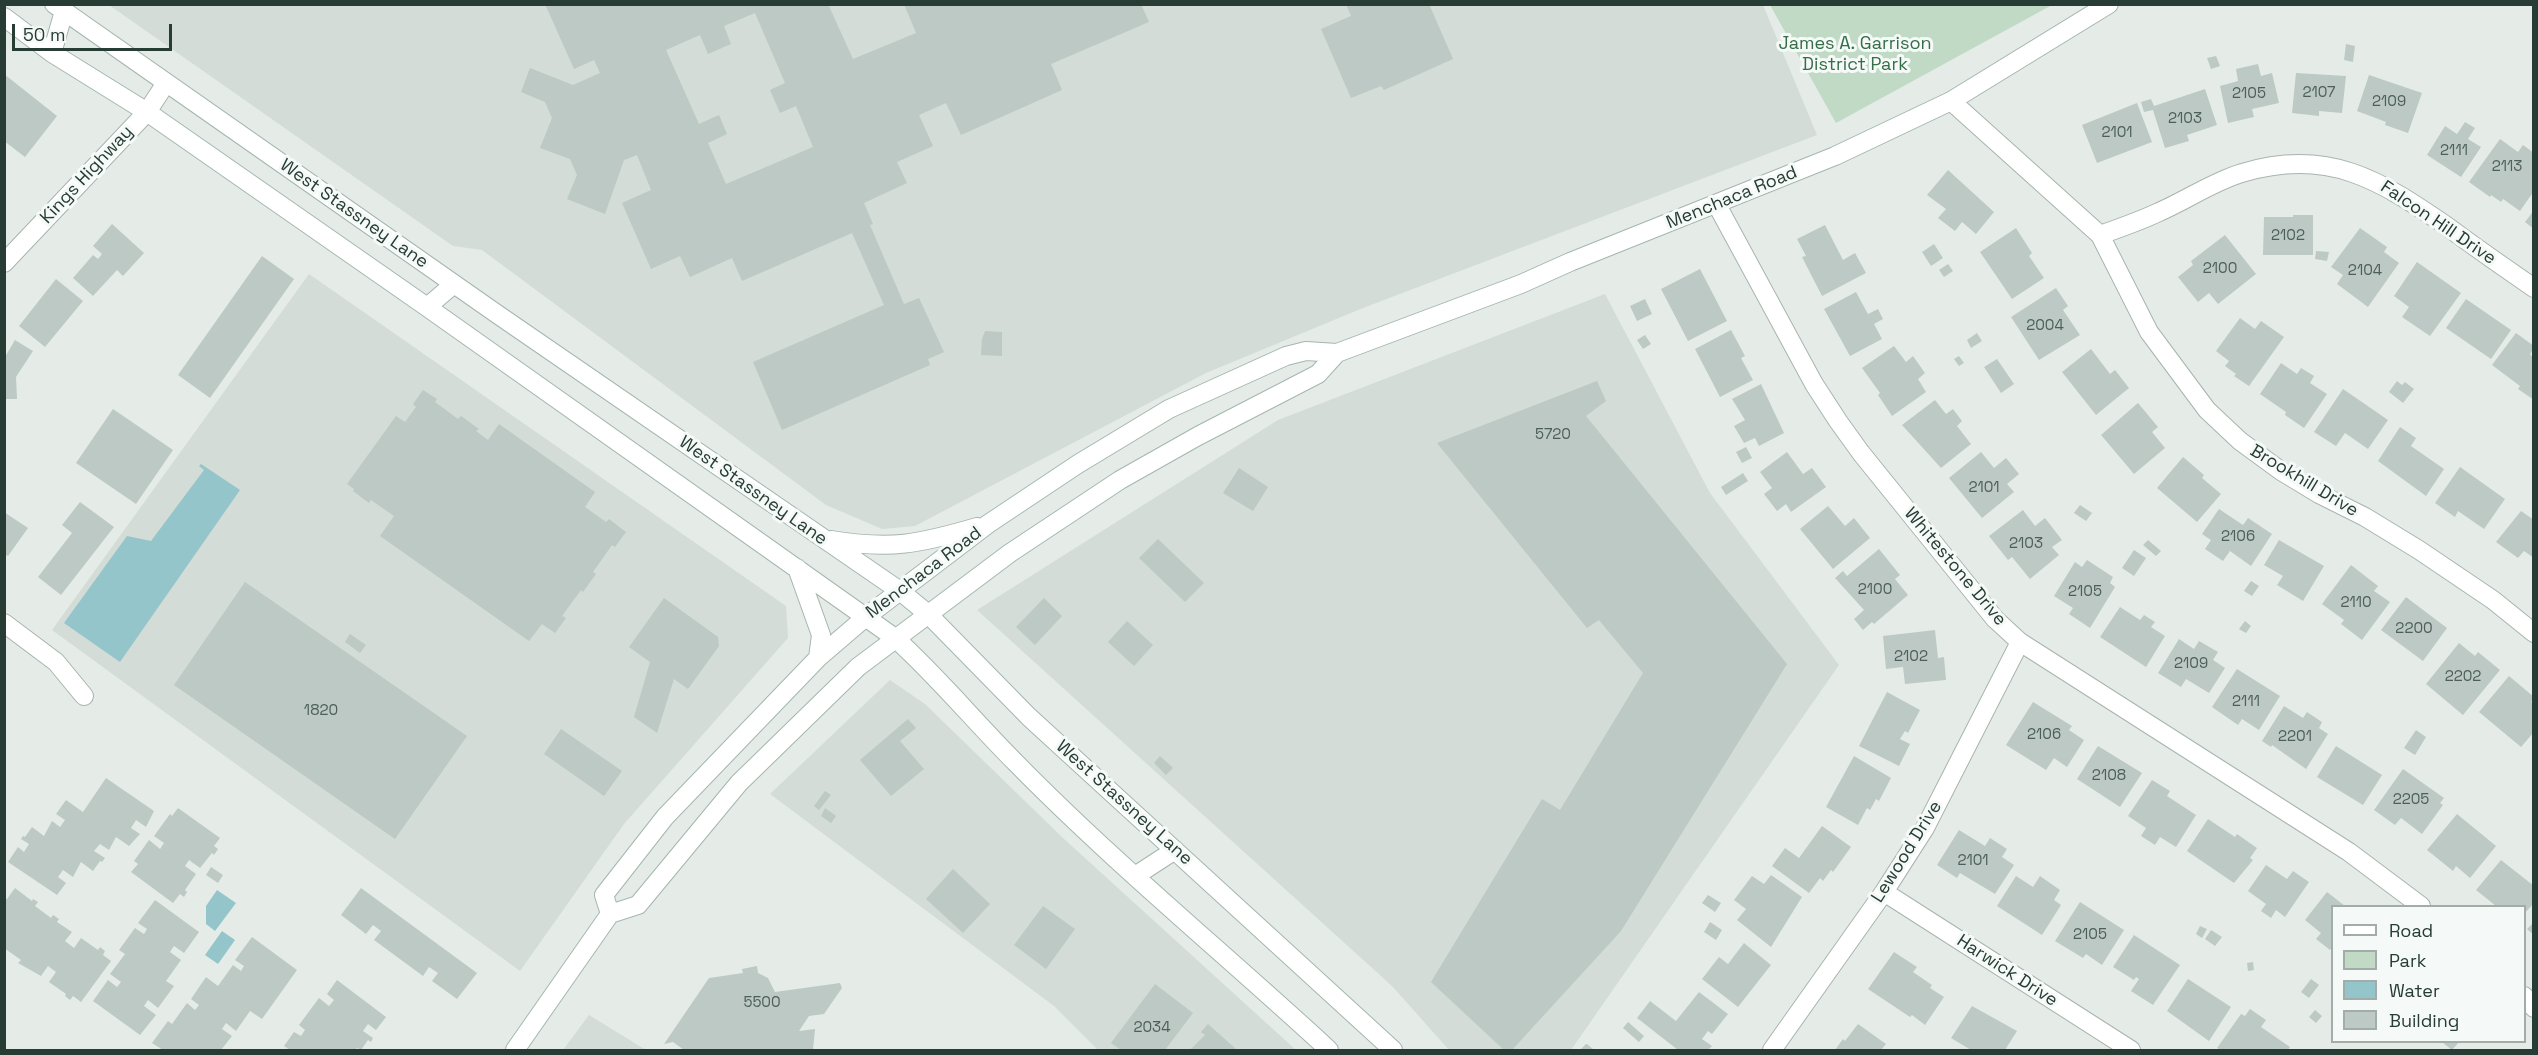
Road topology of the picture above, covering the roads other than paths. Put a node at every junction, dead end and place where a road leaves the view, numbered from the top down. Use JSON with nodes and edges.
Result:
{"nodes":[{"id":1,"x":2109,"y":4,"type":"edge"},
{"id":2,"x":59,"y":8,"type":"edge"},
{"id":3,"x":4,"y":17,"type":"edge"},
{"id":4,"x":52,"y":53,"type":"junction"},
{"id":5,"x":166,"y":83,"type":"junction"},
{"id":6,"x":1951,"y":101,"type":"junction"},
{"id":7,"x":147,"y":112,"type":"junction"},
{"id":8,"x":1717,"y":205,"type":"junction"},
{"id":9,"x":2100,"y":236,"type":"junction"},
{"id":10,"x":4,"y":263,"type":"edge"},
{"id":11,"x":454,"y":284,"type":"junction"},
{"id":12,"x":2534,"y":288,"type":"edge"},
{"id":13,"x":427,"y":307,"type":"junction"},
{"id":14,"x":1336,"y":353,"type":"junction"},
{"id":15,"x":988,"y":524,"type":"junction"},
{"id":16,"x":823,"y":538,"type":"junction"},
{"id":17,"x":796,"y":568,"type":"junction"},
{"id":18,"x":900,"y":591,"type":"junction"},
{"id":19,"x":928,"y":614,"type":"junction"},
{"id":20,"x":867,"y":616,"type":"junction"},
{"id":21,"x":4,"y":623,"type":"edge"},
{"id":22,"x":2534,"y":633,"type":"edge"},
{"id":23,"x":895,"y":638,"type":"junction"},
{"id":24,"x":2020,"y":642,"type":"junction"},
{"id":25,"x":818,"y":658,"type":"junction"},
{"id":26,"x":84,"y":696,"type":"dead end"},
{"id":27,"x":1175,"y":850,"type":"junction"},
{"id":28,"x":1135,"y":876,"type":"junction"},
{"id":29,"x":1884,"y":892,"type":"junction"},
{"id":30,"x":2420,"y":905,"type":"edge"},
{"id":31,"x":610,"y":914,"type":"junction"},
{"id":32,"x":1380,"y":1047,"type":"edge"},
{"id":33,"x":515,"y":1050,"type":"edge"},
{"id":34,"x":1329,"y":1050,"type":"edge"},
{"id":35,"x":1772,"y":1050,"type":"edge"},
{"id":36,"x":2131,"y":1050,"type":"edge"}],
"edges":[{"from":1,"to":6,"type":"main road","name":"Menchaca Road"},
{"from":2,"to":4,"type":"main road"},
{"from":2,"to":5,"type":"main road","name":"West Stassney Lane"},
{"from":3,"to":4,"type":"main road","name":"West Stassney Lane"},
{"from":4,"to":7,"type":"main road","name":"West Stassney Lane"},
{"from":5,"to":7,"type":"main road","name":"Kings Highway"},
{"from":5,"to":11,"type":"main road","name":"West Stassney Lane"},
{"from":6,"to":8,"type":"main road","name":"Menchaca Road"},
{"from":6,"to":9,"type":"main road","name":"Brookhill Drive"},
{"from":7,"to":10,"type":"main road","name":"Kings Highway"},
{"from":7,"to":13,"type":"main road","name":"West Stassney Lane"},
{"from":8,"to":14,"type":"main road","name":"Menchaca Road"},
{"from":8,"to":24,"type":"main road","name":"Whitestone Drive"},
{"from":9,"to":12,"type":"main road","name":"Falcon Hill Drive"},
{"from":9,"to":22,"type":"main road","name":"Brookhill Drive"},
{"from":11,"to":13,"type":"main road"},
{"from":11,"to":16,"type":"main road","name":"West Stassney Lane"},
{"from":13,"to":17,"type":"main road","name":"West Stassney Lane"},
{"from":14,"to":15,"type":"main road","name":"Menchaca Road"},
{"from":14,"to":19,"type":"main road","name":"Menchaca Road"},
{"from":15,"to":16,"type":"main road"},
{"from":15,"to":18,"type":"main road","name":"Menchaca Road"},
{"from":16,"to":18,"type":"main road","name":"West Stassney Lane"},
{"from":17,"to":20,"type":"main road","name":"West Stassney Lane"},
{"from":17,"to":25,"type":"main road"},
{"from":18,"to":19,"type":"main road","name":"West Stassney Lane"},
{"from":18,"to":20,"type":"main road","name":"Menchaca Road"},
{"from":19,"to":23,"type":"main road","name":"Menchaca Road"},
{"from":19,"to":27,"type":"main road","name":"West Stassney Lane"},
{"from":20,"to":23,"type":"main road","name":"West Stassney Lane"},
{"from":20,"to":25,"type":"main road","name":"Menchaca Road"},
{"from":21,"to":26,"type":"main road"},
{"from":23,"to":28,"type":"main road","name":"West Stassney Lane"},
{"from":23,"to":31,"type":"main road","name":"Menchaca Road"},
{"from":24,"to":29,"type":"main road","name":"Lewood Drive"},
{"from":24,"to":30,"type":"main road","name":"Whitestone Drive"},
{"from":25,"to":31,"type":"main road","name":"Menchaca Road"},
{"from":27,"to":28,"type":"main road"},
{"from":27,"to":32,"type":"main road","name":"West Stassney Lane"},
{"from":28,"to":34,"type":"main road","name":"West Stassney Lane"},
{"from":29,"to":35,"type":"main road","name":"Lewood Drive"},
{"from":29,"to":36,"type":"main road","name":"Harwick Drive"},
{"from":31,"to":33,"type":"main road"}]}
